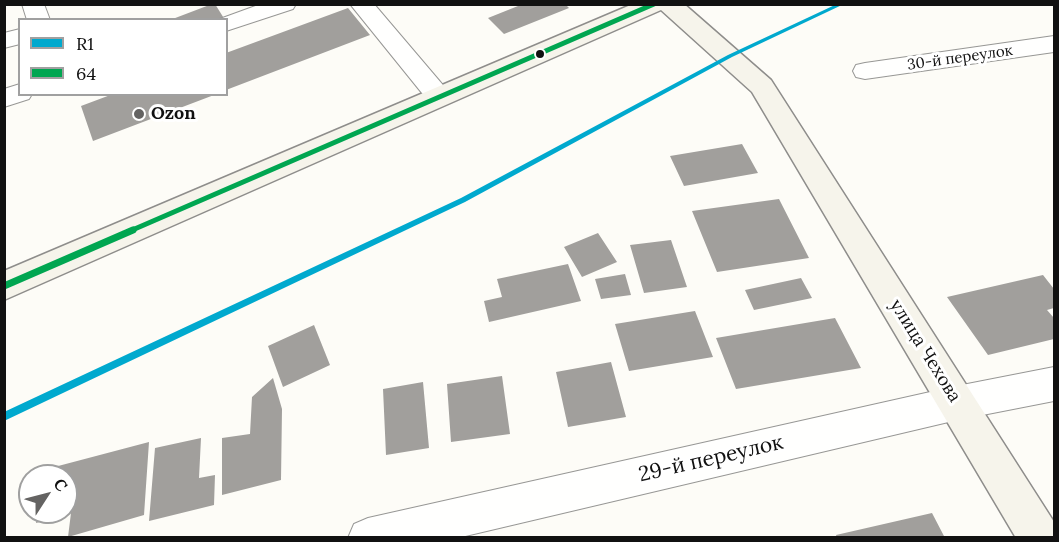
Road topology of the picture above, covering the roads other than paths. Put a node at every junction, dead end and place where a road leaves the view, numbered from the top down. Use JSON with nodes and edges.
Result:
{"nodes":[{"id":1,"x":285,"y":4,"type":"edge"},
{"id":2,"x":361,"y":4,"type":"edge"},
{"id":3,"x":654,"y":4,"type":"edge"},
{"id":4,"x":669,"y":4,"type":"edge"},
{"id":5,"x":228,"y":23,"type":"edge"},
{"id":6,"x":1054,"y":44,"type":"edge"},
{"id":7,"x":866,"y":71,"type":"dead end"},
{"id":8,"x":439,"y":97,"type":"junction"},
{"id":9,"x":4,"y":286,"type":"edge"},
{"id":10,"x":1054,"y":384,"type":"edge"},
{"id":11,"x":957,"y":403,"type":"junction"},
{"id":12,"x":368,"y":537,"type":"edge"},
{"id":13,"x":1040,"y":537,"type":"edge"}],
"edges":[{"from":1,"to":5,"type":"street"},
{"from":2,"to":8,"type":"street"},
{"from":3,"to":8,"type":"main road"},
{"from":4,"to":11,"type":"main road","name":"улица Чехова"},
{"from":6,"to":7,"type":"street","name":"30-й переулок"},
{"from":8,"to":9,"type":"main road"},
{"from":10,"to":11,"type":"street","name":"29-й переулок"},
{"from":11,"to":12,"type":"street","name":"29-й переулок"},
{"from":11,"to":13,"type":"main road","name":"улица Чехова"}]}
